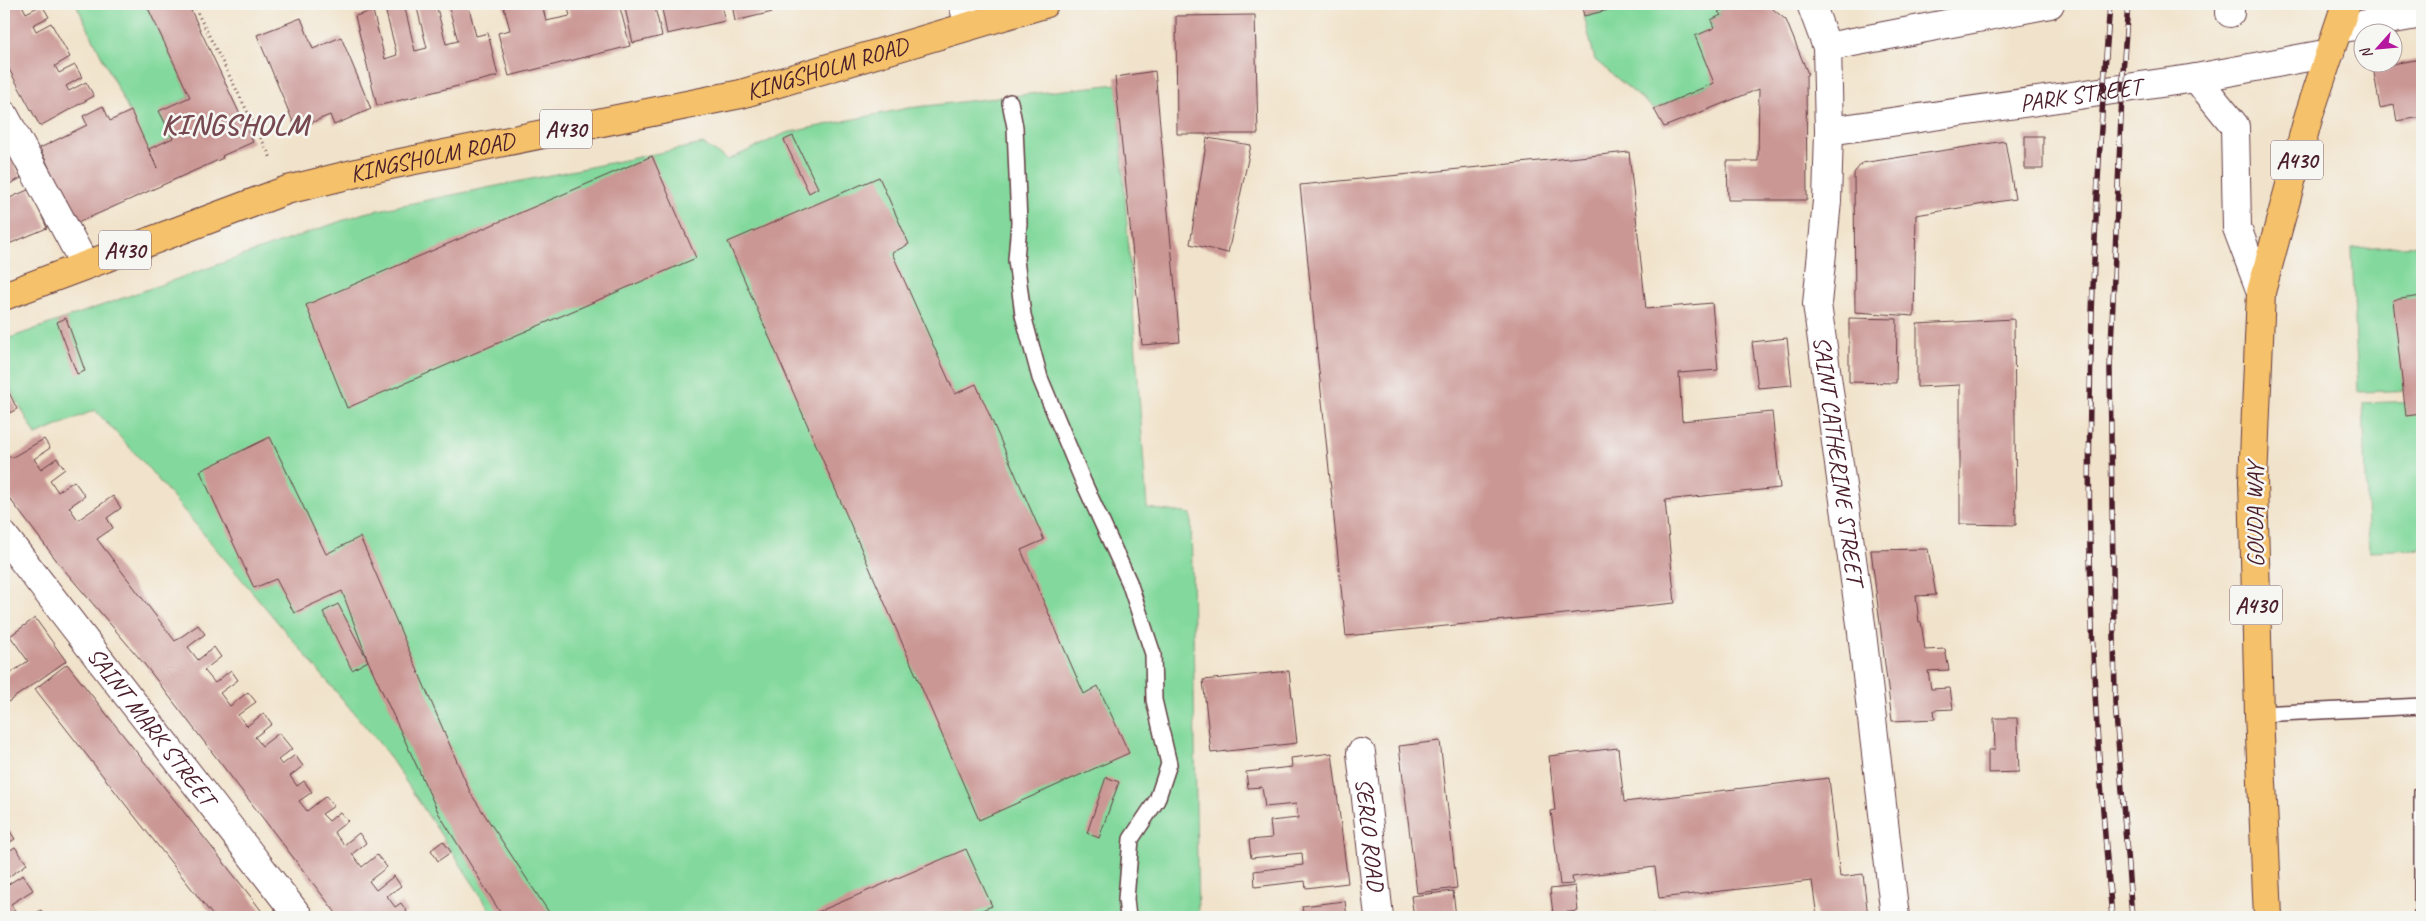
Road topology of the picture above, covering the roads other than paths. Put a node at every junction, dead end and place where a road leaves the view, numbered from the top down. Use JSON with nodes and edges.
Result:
{"nodes":[{"id":1,"x":1044,"y":4,"type":"edge"},
{"id":2,"x":1811,"y":4,"type":"edge"},
{"id":3,"x":2050,"y":4,"type":"edge"},
{"id":4,"x":2422,"y":14,"type":"edge"},
{"id":5,"x":966,"y":15,"type":"edge"},
{"id":6,"x":2338,"y":29,"type":"edge"},
{"id":7,"x":1827,"y":47,"type":"junction"},
{"id":8,"x":2196,"y":78,"type":"junction"},
{"id":9,"x":1010,"y":102,"type":"dead end"},
{"id":10,"x":4,"y":115,"type":"edge"},
{"id":11,"x":1829,"y":131,"type":"junction"},
{"id":12,"x":86,"y":265,"type":"junction"},
{"id":13,"x":2261,"y":292,"type":"junction"},
{"id":14,"x":4,"y":296,"type":"edge"},
{"id":15,"x":4,"y":536,"type":"edge"},
{"id":16,"x":2422,"y":706,"type":"edge"},
{"id":17,"x":2258,"y":714,"type":"junction"},
{"id":18,"x":1361,"y":753,"type":"dead end"},
{"id":19,"x":2422,"y":792,"type":"edge"},
{"id":20,"x":299,"y":917,"type":"edge"},
{"id":21,"x":1128,"y":917,"type":"edge"},
{"id":22,"x":1379,"y":917,"type":"edge"},
{"id":23,"x":1896,"y":917,"type":"edge"},
{"id":24,"x":2268,"y":917,"type":"edge"},
{"id":25,"x":2422,"y":917,"type":"edge"}],
"edges":[{"from":1,"to":5,"type":"main road","name":"KINGSHOLM ROAD","number":"A430"},
{"from":2,"to":7,"type":"street","name":"SAINT CATHERINE STREET"},
{"from":3,"to":7,"type":"street"},
{"from":4,"to":6,"type":"street","name":"PARK STREET"},
{"from":5,"to":12,"type":"main road","name":"KINGSHOLM ROAD","number":"A430"},
{"from":6,"to":8,"type":"street","name":"PARK STREET"},
{"from":6,"to":13,"type":"main road","name":"GOUDA WAY","number":"A430"},
{"from":7,"to":11,"type":"street","name":"SAINT CATHERINE STREET"},
{"from":8,"to":11,"type":"street","name":"PARK STREET"},
{"from":8,"to":13,"type":"street","name":"GOUDA WAY"},
{"from":9,"to":21,"type":"lane"},
{"from":10,"to":12,"type":"street"},
{"from":11,"to":23,"type":"street","name":"SAINT CATHERINE STREET"},
{"from":12,"to":14,"type":"main road","name":"KINGSHOLM ROAD","number":"A430"},
{"from":13,"to":17,"type":"main road","name":"GOUDA WAY","number":"A430"},
{"from":15,"to":20,"type":"street","name":"SAINT MARK STREET"},
{"from":16,"to":17,"type":"lane"},
{"from":17,"to":24,"type":"main road","name":"GOUDA WAY","number":"A430"},
{"from":18,"to":22,"type":"street","name":"SERLO ROAD"},
{"from":19,"to":25,"type":"lane"}]}
